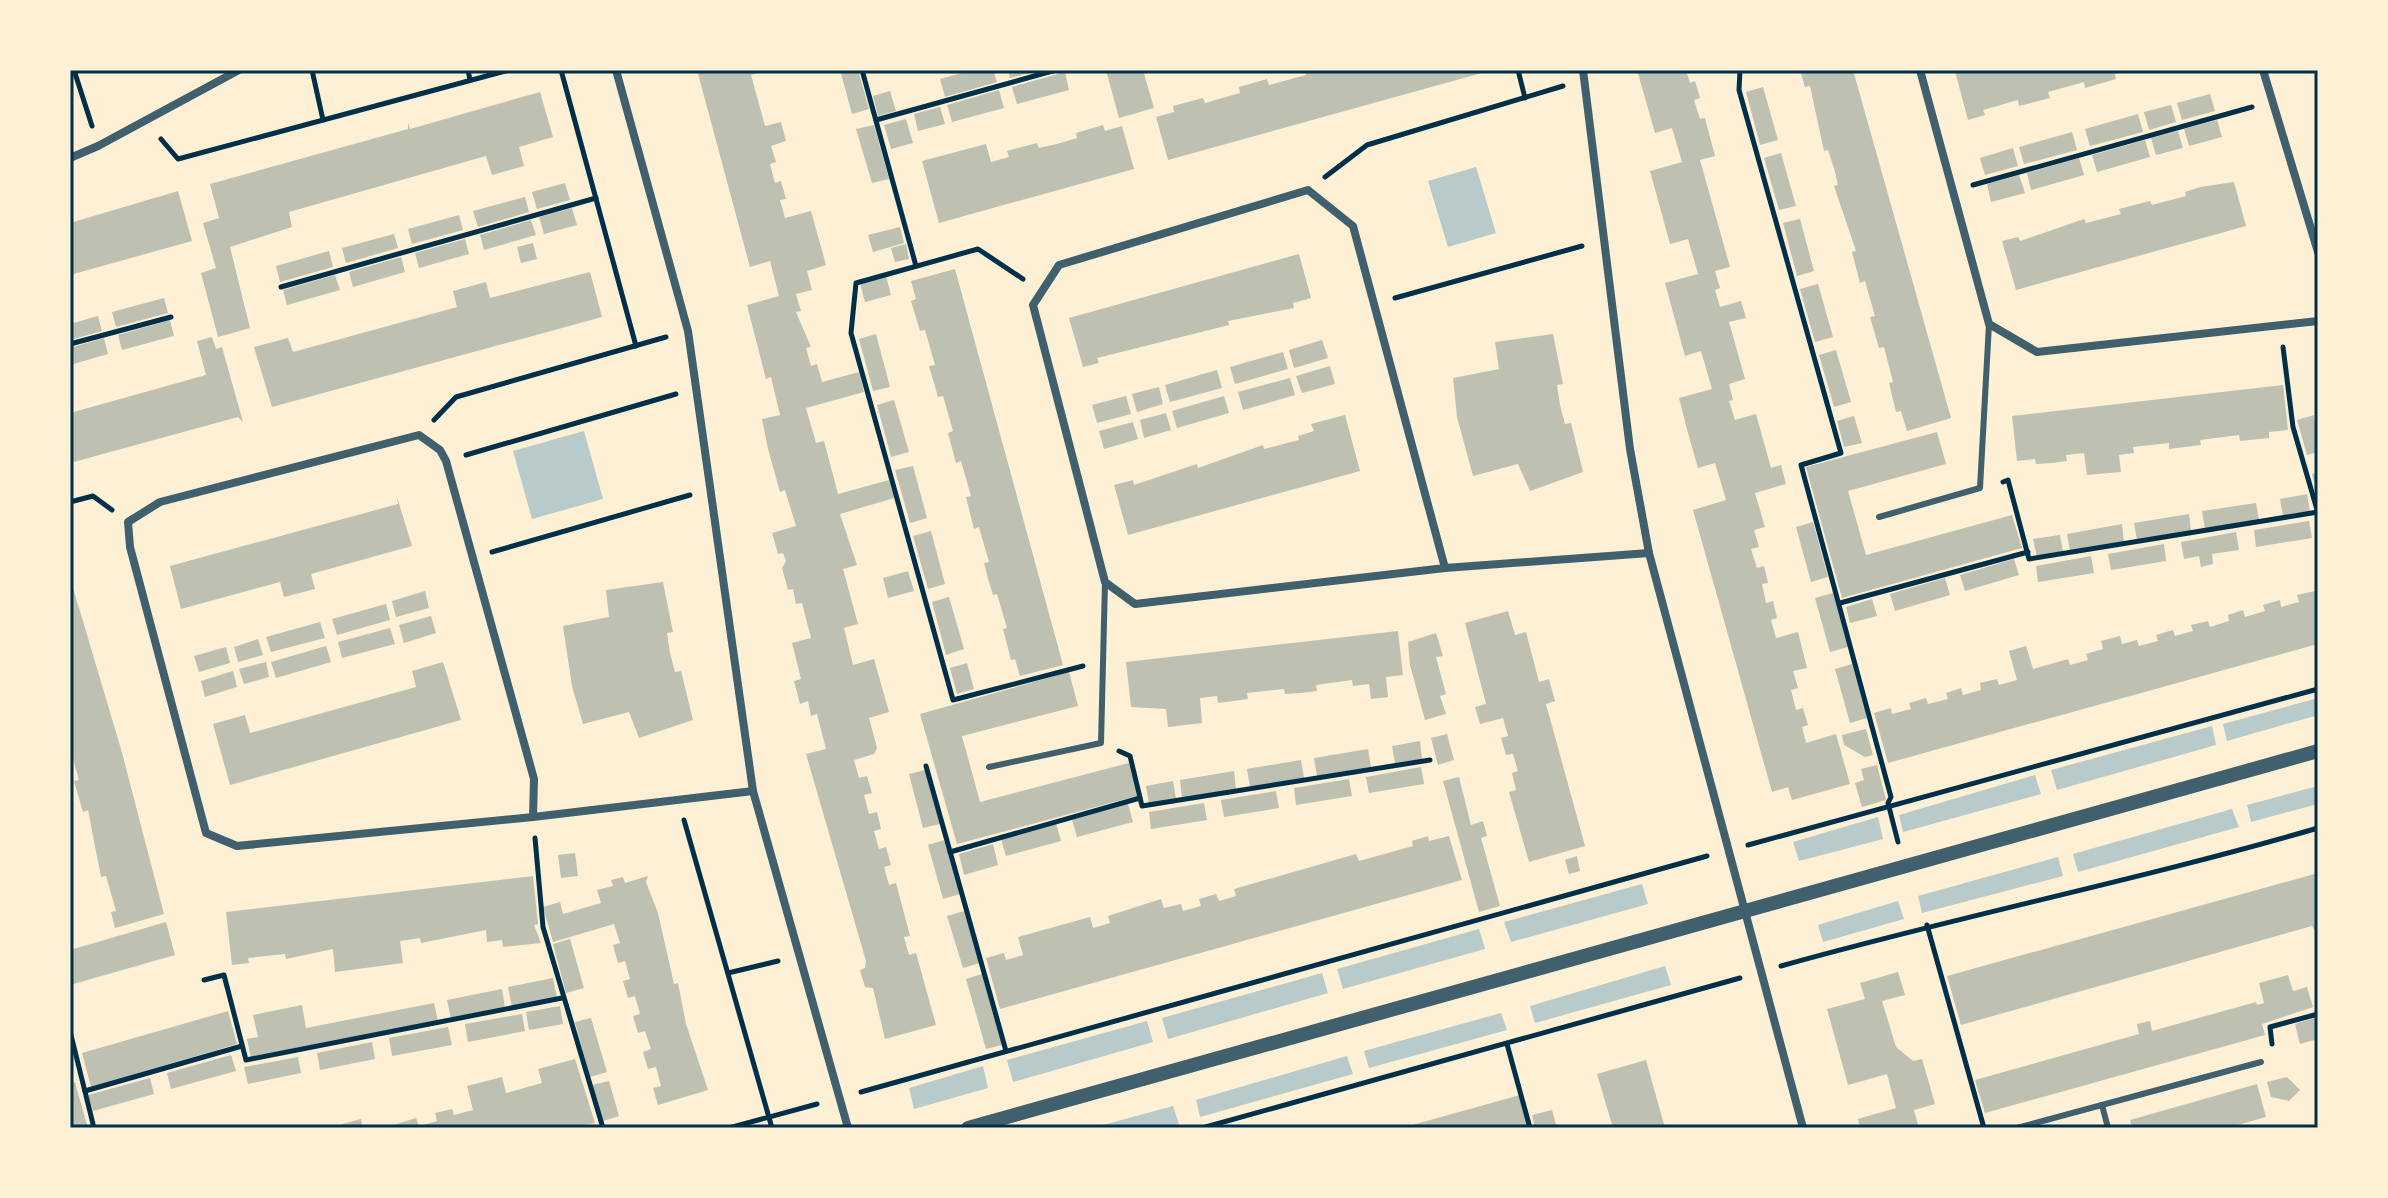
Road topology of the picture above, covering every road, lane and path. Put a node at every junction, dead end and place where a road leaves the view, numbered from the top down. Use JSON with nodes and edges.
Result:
{"nodes":[{"id":1,"x":74,"y":70,"type":"edge"},
{"id":2,"x":239,"y":70,"type":"edge"},
{"id":3,"x":312,"y":70,"type":"edge"},
{"id":4,"x":468,"y":70,"type":"edge"},
{"id":5,"x":509,"y":70,"type":"edge"},
{"id":6,"x":561,"y":70,"type":"edge"},
{"id":7,"x":616,"y":70,"type":"edge"},
{"id":8,"x":862,"y":70,"type":"edge"},
{"id":9,"x":1056,"y":70,"type":"edge"},
{"id":10,"x":1518,"y":70,"type":"edge"},
{"id":11,"x":1740,"y":70,"type":"edge"},
{"id":12,"x":1920,"y":70,"type":"edge"},
{"id":13,"x":2263,"y":70,"type":"edge"},
{"id":14,"x":1584,"y":75,"type":"edge"},
{"id":15,"x":470,"y":80,"type":"junction"},
{"id":16,"x":1525,"y":98,"type":"junction"},
{"id":17,"x":2273,"y":101,"type":"junction"},
{"id":18,"x":144,"y":120,"type":"junction"},
{"id":19,"x":323,"y":120,"type":"junction"},
{"id":20,"x":876,"y":120,"type":"junction"},
{"id":21,"x":98,"y":146,"type":"junction"},
{"id":22,"x":70,"y":158,"type":"edge"},
{"id":23,"x":1308,"y":190,"type":"junction"},
{"id":24,"x":1953,"y":191,"type":"junction"},
{"id":25,"x":596,"y":198,"type":"junction"},
{"id":26,"x":1604,"y":240,"type":"junction"},
{"id":27,"x":2318,"y":252,"type":"edge"},
{"id":28,"x":916,"y":266,"type":"junction"},
{"id":29,"x":281,"y":287,"type":"dead end"},
{"id":30,"x":1042,"y":292,"type":"junction"},
{"id":31,"x":1375,"y":304,"type":"junction"},
{"id":32,"x":171,"y":317,"type":"dead end"},
{"id":33,"x":2318,"y":321,"type":"edge"},
{"id":34,"x":1989,"y":324,"type":"junction"},
{"id":35,"x":2281,"y":325,"type":"junction"},
{"id":36,"x":688,"y":331,"type":"junction"},
{"id":37,"x":70,"y":344,"type":"edge"},
{"id":38,"x":636,"y":346,"type":"junction"},
{"id":39,"x":696,"y":388,"type":"junction"},
{"id":40,"x":419,"y":435,"type":"junction"},
{"id":41,"x":446,"y":461,"type":"junction"},
{"id":42,"x":1980,"y":488,"type":"junction"},
{"id":43,"x":710,"y":489,"type":"junction"},
{"id":44,"x":70,"y":502,"type":"edge"},
{"id":45,"x":2318,"y":513,"type":"edge"},
{"id":46,"x":1879,"y":517,"type":"dead end"},
{"id":47,"x":128,"y":522,"type":"junction"},
{"id":48,"x":2028,"y":552,"type":"junction"},
{"id":49,"x":1649,"y":553,"type":"junction"},
{"id":50,"x":474,"y":557,"type":"junction"},
{"id":51,"x":1445,"y":568,"type":"junction"},
{"id":52,"x":1105,"y":582,"type":"junction"},
{"id":53,"x":1840,"y":603,"type":"junction"},
{"id":54,"x":1103,"y":660,"type":"junction"},
{"id":55,"x":2318,"y":689,"type":"edge"},
{"id":56,"x":1101,"y":743,"type":"junction"},
{"id":57,"x":2318,"y":751,"type":"edge"},
{"id":58,"x":1430,"y":760,"type":"dead end"},
{"id":59,"x":926,"y":766,"type":"dead end"},
{"id":60,"x":989,"y":767,"type":"dead end"},
{"id":61,"x":753,"y":791,"type":"junction"},
{"id":62,"x":1140,"y":798,"type":"junction"},
{"id":63,"x":679,"y":800,"type":"junction"},
{"id":64,"x":1889,"y":808,"type":"junction"},
{"id":65,"x":533,"y":817,"type":"junction"},
{"id":66,"x":1728,"y":851,"type":"junction"},
{"id":67,"x":950,"y":852,"type":"junction"},
{"id":68,"x":1905,"y":866,"type":"junction"},
{"id":69,"x":1744,"y":910,"type":"junction"},
{"id":70,"x":1927,"y":925,"type":"dead end"},
{"id":71,"x":800,"y":955,"type":"junction"},
{"id":72,"x":728,"y":973,"type":"junction"},
{"id":73,"x":204,"y":980,"type":"dead end"},
{"id":74,"x":562,"y":998,"type":"junction"},
{"id":75,"x":2318,"y":1014,"type":"edge"},
{"id":76,"x":70,"y":1031,"type":"edge"},
{"id":77,"x":1507,"y":1044,"type":"dead end"},
{"id":78,"x":242,"y":1046,"type":"junction"},
{"id":79,"x":1006,"y":1051,"type":"junction"},
{"id":80,"x":2261,"y":1062,"type":"joint"},
{"id":81,"x":85,"y":1091,"type":"junction"},
{"id":82,"x":840,"y":1098,"type":"junction"},
{"id":83,"x":2102,"y":1105,"type":"junction"},
{"id":84,"x":769,"y":1117,"type":"junction"},
{"id":85,"x":94,"y":1128,"type":"edge"},
{"id":86,"x":603,"y":1128,"type":"edge"},
{"id":87,"x":729,"y":1128,"type":"edge"},
{"id":88,"x":772,"y":1128,"type":"edge"},
{"id":89,"x":848,"y":1128,"type":"edge"},
{"id":90,"x":968,"y":1128,"type":"edge"},
{"id":91,"x":1530,"y":1128,"type":"edge"},
{"id":92,"x":1803,"y":1128,"type":"edge"},
{"id":93,"x":1984,"y":1128,"type":"edge"},
{"id":94,"x":2017,"y":1128,"type":"edge"},
{"id":95,"x":2108,"y":1128,"type":"edge"}],
"edges":[{"from":1,"to":21,"type":"path"},
{"from":2,"to":18,"type":"street"},
{"from":3,"to":19,"type":"path"},
{"from":4,"to":15,"type":"path"},
{"from":5,"to":15,"type":"path"},
{"from":6,"to":25,"type":"path"},
{"from":7,"to":36,"type":"street"},
{"from":8,"to":20,"type":"path"},
{"from":9,"to":20,"type":"path"},
{"from":10,"to":16,"type":"path"},
{"from":11,"to":53,"type":"path"},
{"from":12,"to":24,"type":"street"},
{"from":13,"to":17,"type":"street"},
{"from":14,"to":16,"type":"path"},
{"from":14,"to":26,"type":"street"},
{"from":15,"to":19,"type":"path"},
{"from":16,"to":23,"type":"path"},
{"from":17,"to":24,"type":"path"},
{"from":17,"to":27,"type":"street"},
{"from":18,"to":19,"type":"path"},
{"from":18,"to":21,"type":"street"},
{"from":20,"to":28,"type":"path"},
{"from":21,"to":22,"type":"street"},
{"from":23,"to":30,"type":"street"},
{"from":23,"to":31,"type":"street"},
{"from":24,"to":34,"type":"street"},
{"from":25,"to":29,"type":"path"},
{"from":25,"to":38,"type":"path"},
{"from":26,"to":31,"type":"path"},
{"from":26,"to":49,"type":"street"},
{"from":28,"to":30,"type":"path"},
{"from":28,"to":54,"type":"path"},
{"from":30,"to":52,"type":"street"},
{"from":31,"to":51,"type":"street"},
{"from":32,"to":37,"type":"path"},
{"from":33,"to":35,"type":"street"},
{"from":34,"to":35,"type":"street"},
{"from":34,"to":42,"type":"lane"},
{"from":35,"to":45,"type":"path"},
{"from":36,"to":38,"type":"path"},
{"from":36,"to":39,"type":"street"},
{"from":38,"to":40,"type":"path"},
{"from":39,"to":41,"type":"path"},
{"from":39,"to":43,"type":"street"},
{"from":40,"to":41,"type":"street"},
{"from":40,"to":47,"type":"street"},
{"from":41,"to":50,"type":"street"},
{"from":42,"to":46,"type":"lane"},
{"from":42,"to":48,"type":"path"},
{"from":43,"to":50,"type":"path"},
{"from":43,"to":61,"type":"street"},
{"from":44,"to":47,"type":"path"},
{"from":45,"to":48,"type":"path"},
{"from":47,"to":65,"type":"street"},
{"from":48,"to":53,"type":"path"},
{"from":49,"to":51,"type":"street"},
{"from":49,"to":66,"type":"street"},
{"from":50,"to":65,"type":"street"},
{"from":51,"to":52,"type":"street"},
{"from":52,"to":54,"type":"lane"},
{"from":53,"to":64,"type":"path"},
{"from":54,"to":56,"type":"lane"},
{"from":55,"to":64,"type":"path"},
{"from":56,"to":60,"type":"lane"},
{"from":56,"to":62,"type":"path"},
{"from":57,"to":68,"type":"street"},
{"from":58,"to":62,"type":"path"},
{"from":59,"to":67,"type":"path"},
{"from":61,"to":63,"type":"street"},
{"from":61,"to":71,"type":"street"},
{"from":62,"to":67,"type":"path"},
{"from":63,"to":65,"type":"street"},
{"from":63,"to":72,"type":"path"},
{"from":64,"to":66,"type":"path"},
{"from":64,"to":68,"type":"path"},
{"from":65,"to":74,"type":"path"},
{"from":66,"to":69,"type":"street"},
{"from":66,"to":79,"type":"path"},
{"from":67,"to":79,"type":"path"},
{"from":68,"to":69,"type":"street"},
{"from":69,"to":90,"type":"street"},
{"from":69,"to":92,"type":"street"},
{"from":70,"to":93,"type":"path"},
{"from":71,"to":72,"type":"path"},
{"from":71,"to":82,"type":"street"},
{"from":72,"to":84,"type":"path"},
{"from":73,"to":78,"type":"path"},
{"from":74,"to":78,"type":"path"},
{"from":74,"to":86,"type":"path"},
{"from":75,"to":80,"type":"path"},
{"from":76,"to":81,"type":"path"},
{"from":77,"to":91,"type":"path"},
{"from":78,"to":81,"type":"path"},
{"from":79,"to":82,"type":"path"},
{"from":80,"to":83,"type":"lane"},
{"from":81,"to":85,"type":"path"},
{"from":82,"to":84,"type":"path"},
{"from":82,"to":89,"type":"street"},
{"from":83,"to":94,"type":"lane"},
{"from":83,"to":95,"type":"lane"},
{"from":84,"to":87,"type":"path"},
{"from":84,"to":88,"type":"path"}]}
